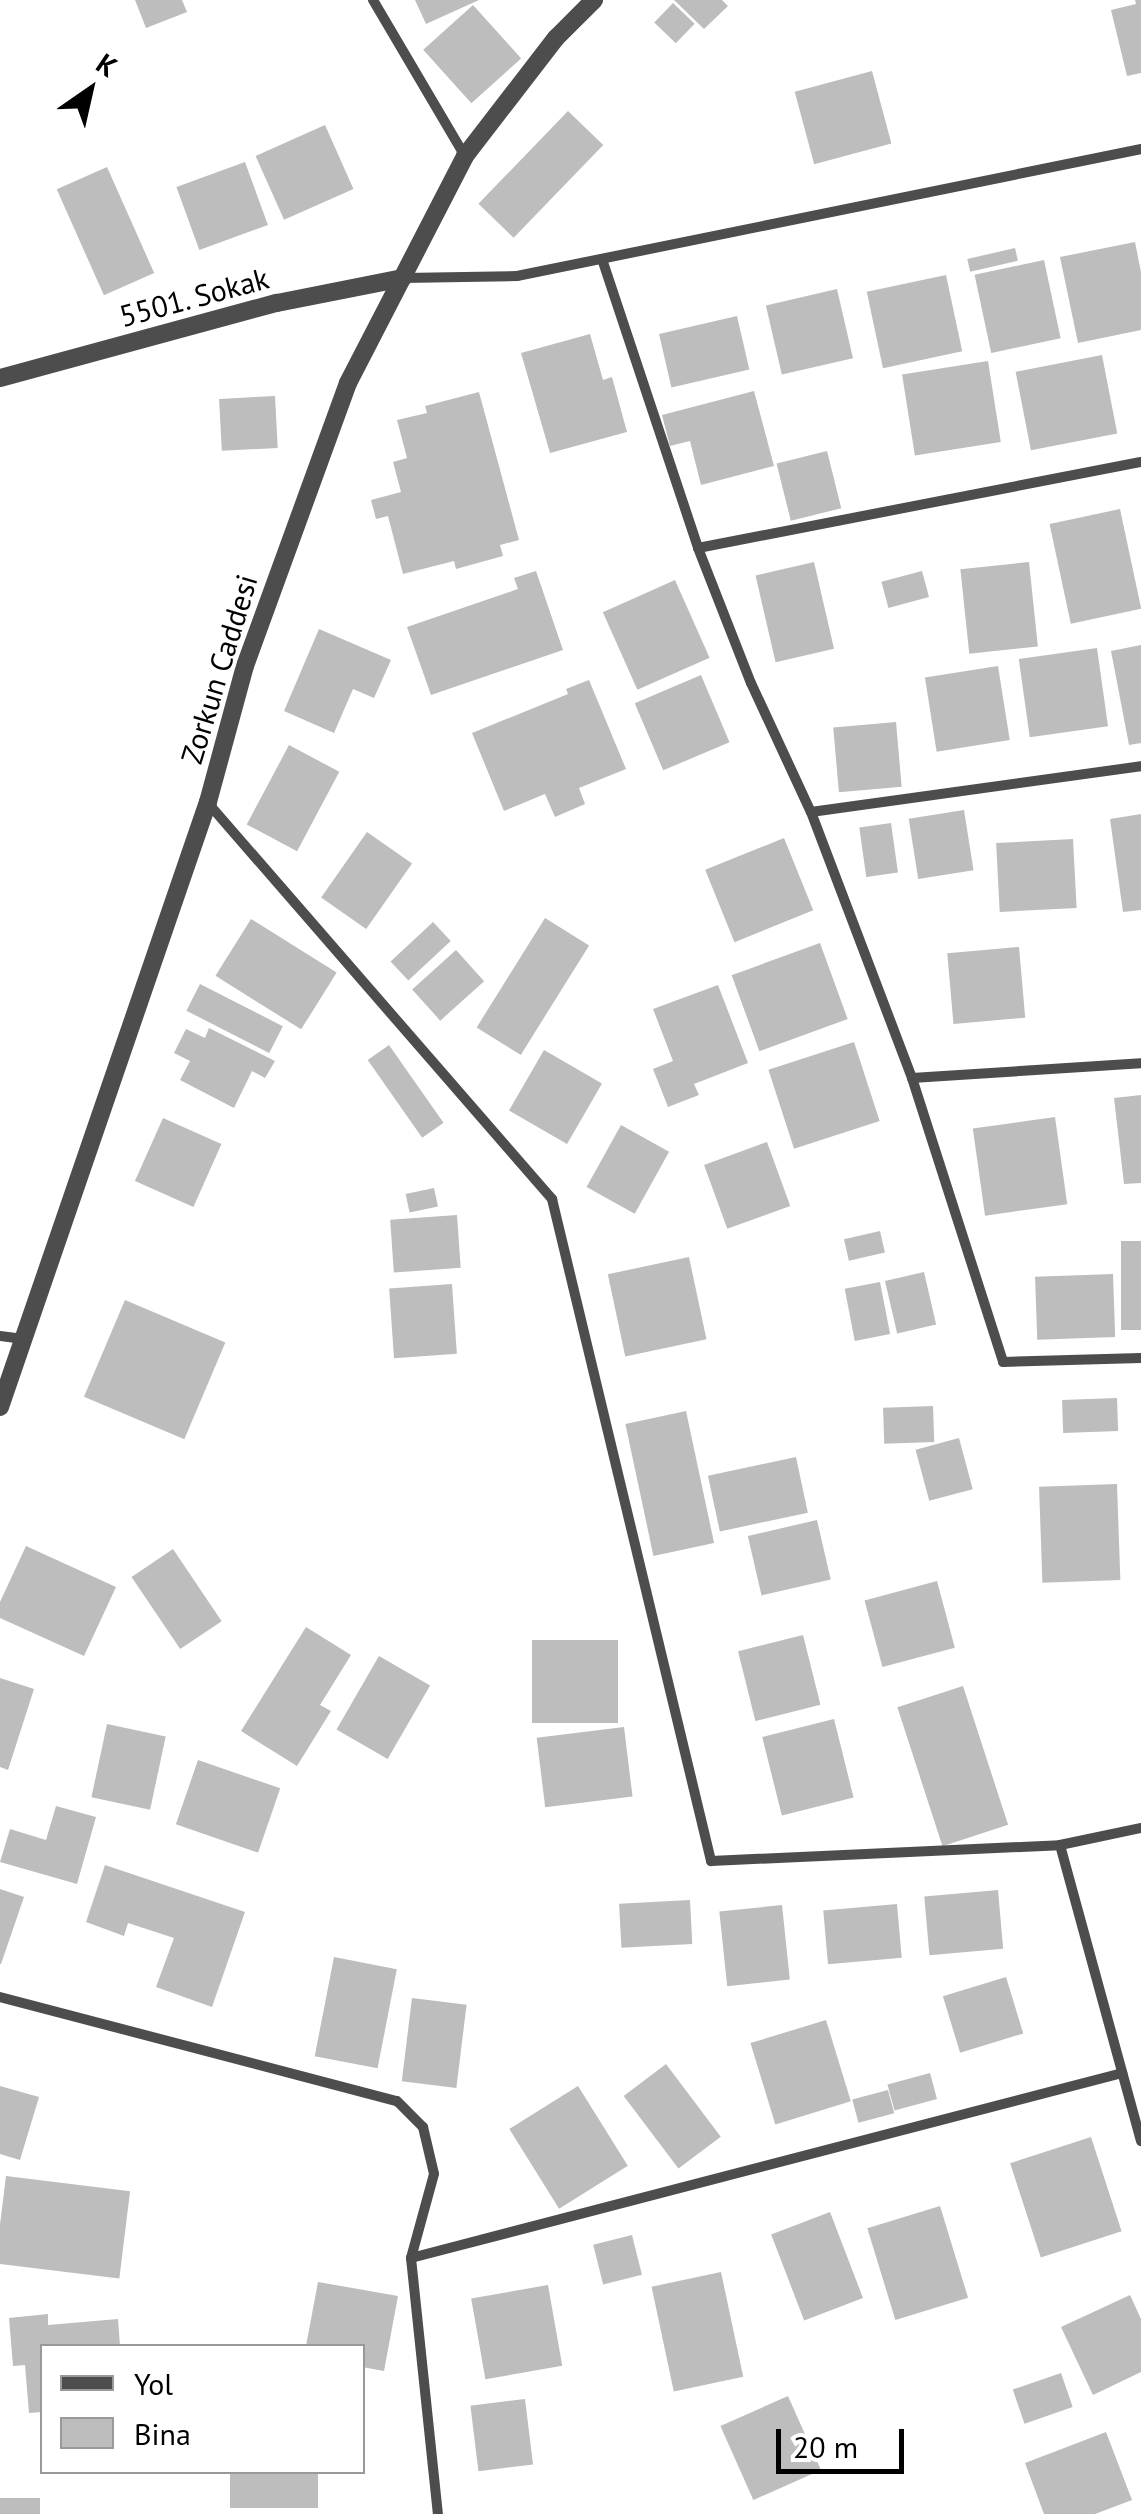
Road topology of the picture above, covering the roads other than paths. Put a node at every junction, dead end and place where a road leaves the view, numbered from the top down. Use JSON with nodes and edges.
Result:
{"nodes":[{"id":1,"x":373,"y":0,"type":"edge"},
{"id":2,"x":594,"y":0,"type":"edge"},
{"id":3,"x":1141,"y":148,"type":"edge"},
{"id":4,"x":465,"y":156,"type":"junction"},
{"id":5,"x":602,"y":259,"type":"junction"},
{"id":6,"x":403,"y":278,"type":"junction"},
{"id":7,"x":0,"y":378,"type":"edge"},
{"id":8,"x":1141,"y":462,"type":"edge"},
{"id":9,"x":698,"y":548,"type":"junction"},
{"id":10,"x":1141,"y":766,"type":"edge"},
{"id":11,"x":208,"y":802,"type":"junction"},
{"id":12,"x":811,"y":812,"type":"junction"},
{"id":13,"x":1141,"y":1063,"type":"edge"},
{"id":14,"x":912,"y":1078,"type":"junction"},
{"id":15,"x":0,"y":1336,"type":"edge"},
{"id":16,"x":26,"y":1340,"type":"junction"},
{"id":17,"x":1141,"y":1358,"type":"edge"},
{"id":18,"x":0,"y":1407,"type":"edge"},
{"id":19,"x":1141,"y":1828,"type":"edge"},
{"id":20,"x":1060,"y":1844,"type":"junction"},
{"id":21,"x":0,"y":1997,"type":"edge"},
{"id":22,"x":1122,"y":2073,"type":"junction"},
{"id":23,"x":1141,"y":2141,"type":"edge"},
{"id":24,"x":410,"y":2258,"type":"junction"},
{"id":25,"x":438,"y":2514,"type":"edge"}],
"edges":[{"from":1,"to":4,"type":"street"},
{"from":2,"to":4,"type":"street","name":"Zorkun Caddesi"},
{"from":3,"to":5,"type":"street"},
{"from":4,"to":6,"type":"street","name":"Zorkun Caddesi"},
{"from":5,"to":6,"type":"street"},
{"from":5,"to":9,"type":"street"},
{"from":6,"to":7,"type":"street","name":"5501. Sokak"},
{"from":6,"to":11,"type":"street","name":"Zorkun Caddesi"},
{"from":8,"to":9,"type":"street"},
{"from":9,"to":12,"type":"street"},
{"from":10,"to":12,"type":"street"},
{"from":11,"to":16,"type":"street","name":"Zorkun Caddesi"},
{"from":11,"to":20,"type":"street"},
{"from":12,"to":14,"type":"street"},
{"from":13,"to":14,"type":"street"},
{"from":14,"to":17,"type":"street"},
{"from":15,"to":16,"type":"street"},
{"from":16,"to":18,"type":"street","name":"Zorkun Caddesi"},
{"from":19,"to":20,"type":"street"},
{"from":20,"to":22,"type":"street"},
{"from":21,"to":24,"type":"street"},
{"from":22,"to":23,"type":"street"},
{"from":22,"to":24,"type":"street"},
{"from":24,"to":25,"type":"street"}]}
